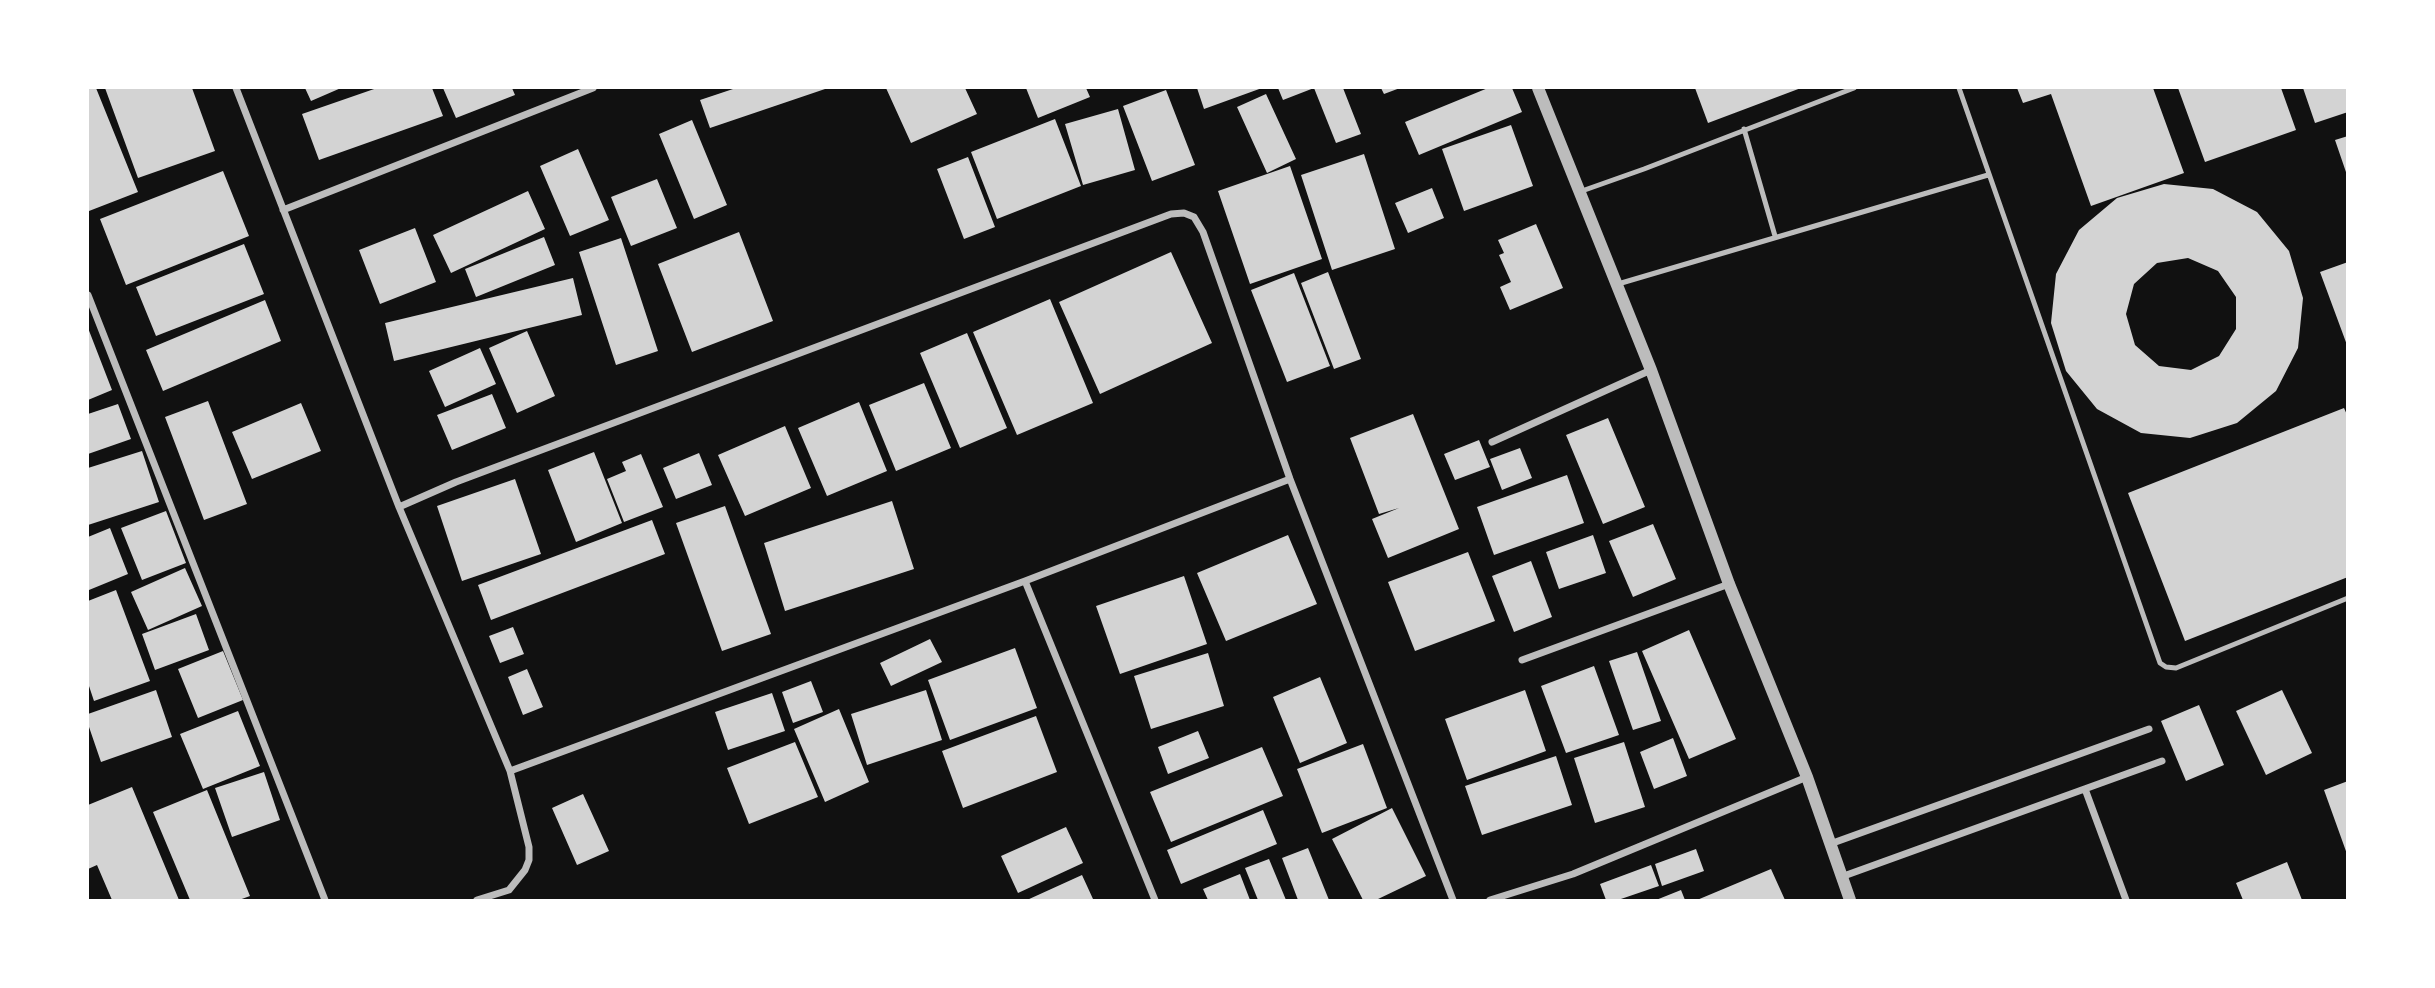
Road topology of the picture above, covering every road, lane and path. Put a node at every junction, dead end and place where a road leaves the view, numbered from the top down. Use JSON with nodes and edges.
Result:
{"nodes":[{"id":1,"x":236,"y":88,"type":"edge"},
{"id":2,"x":593,"y":88,"type":"edge"},
{"id":3,"x":1538,"y":88,"type":"edge"},
{"id":4,"x":1854,"y":88,"type":"edge"},
{"id":5,"x":1959,"y":88,"type":"edge"},
{"id":6,"x":1744,"y":130,"type":"junction"},
{"id":7,"x":1988,"y":174,"type":"junction"},
{"id":8,"x":1578,"y":192,"type":"junction"},
{"id":9,"x":283,"y":210,"type":"junction"},
{"id":10,"x":1775,"y":236,"type":"junction"},
{"id":11,"x":1618,"y":284,"type":"junction"},
{"id":12,"x":88,"y":295,"type":"edge"},
{"id":13,"x":1651,"y":370,"type":"junction"},
{"id":14,"x":1492,"y":442,"type":"dead end"},
{"id":15,"x":1290,"y":479,"type":"junction"},
{"id":16,"x":399,"y":507,"type":"junction"},
{"id":17,"x":1025,"y":581,"type":"junction"},
{"id":18,"x":1729,"y":584,"type":"junction"},
{"id":19,"x":2347,"y":598,"type":"edge"},
{"id":20,"x":1522,"y":660,"type":"dead end"},
{"id":21,"x":2149,"y":729,"type":"dead end"},
{"id":22,"x":2162,"y":761,"type":"dead end"},
{"id":23,"x":510,"y":771,"type":"junction"},
{"id":24,"x":1807,"y":777,"type":"junction"},
{"id":25,"x":2085,"y":789,"type":"junction"},
{"id":26,"x":1830,"y":844,"type":"junction"},
{"id":27,"x":1841,"y":877,"type":"junction"},
{"id":28,"x":325,"y":901,"type":"edge"},
{"id":29,"x":477,"y":901,"type":"edge"},
{"id":30,"x":1155,"y":901,"type":"edge"},
{"id":31,"x":1453,"y":901,"type":"edge"},
{"id":32,"x":1490,"y":901,"type":"edge"},
{"id":33,"x":1850,"y":901,"type":"edge"},
{"id":34,"x":2126,"y":901,"type":"edge"}],
"edges":[{"from":1,"to":9,"type":"street"},
{"from":2,"to":9,"type":"street"},
{"from":3,"to":8,"type":"street"},
{"from":4,"to":6,"type":"lane"},
{"from":5,"to":7,"type":"lane"},
{"from":6,"to":8,"type":"lane"},
{"from":6,"to":10,"type":"lane"},
{"from":7,"to":10,"type":"lane"},
{"from":7,"to":19,"type":"lane"},
{"from":8,"to":11,"type":"street"},
{"from":9,"to":16,"type":"street"},
{"from":10,"to":11,"type":"lane"},
{"from":11,"to":13,"type":"street"},
{"from":12,"to":28,"type":"street"},
{"from":13,"to":14,"type":"street"},
{"from":13,"to":18,"type":"street"},
{"from":15,"to":16,"type":"street"},
{"from":15,"to":17,"type":"street"},
{"from":15,"to":31,"type":"street"},
{"from":16,"to":23,"type":"street"},
{"from":17,"to":23,"type":"street"},
{"from":17,"to":30,"type":"street"},
{"from":18,"to":20,"type":"street"},
{"from":18,"to":24,"type":"street"},
{"from":21,"to":26,"type":"street"},
{"from":22,"to":25,"type":"street"},
{"from":23,"to":29,"type":"street"},
{"from":24,"to":26,"type":"street"},
{"from":24,"to":32,"type":"street"},
{"from":25,"to":27,"type":"street"},
{"from":25,"to":34,"type":"street"},
{"from":26,"to":27,"type":"street"},
{"from":27,"to":33,"type":"street"}]}
